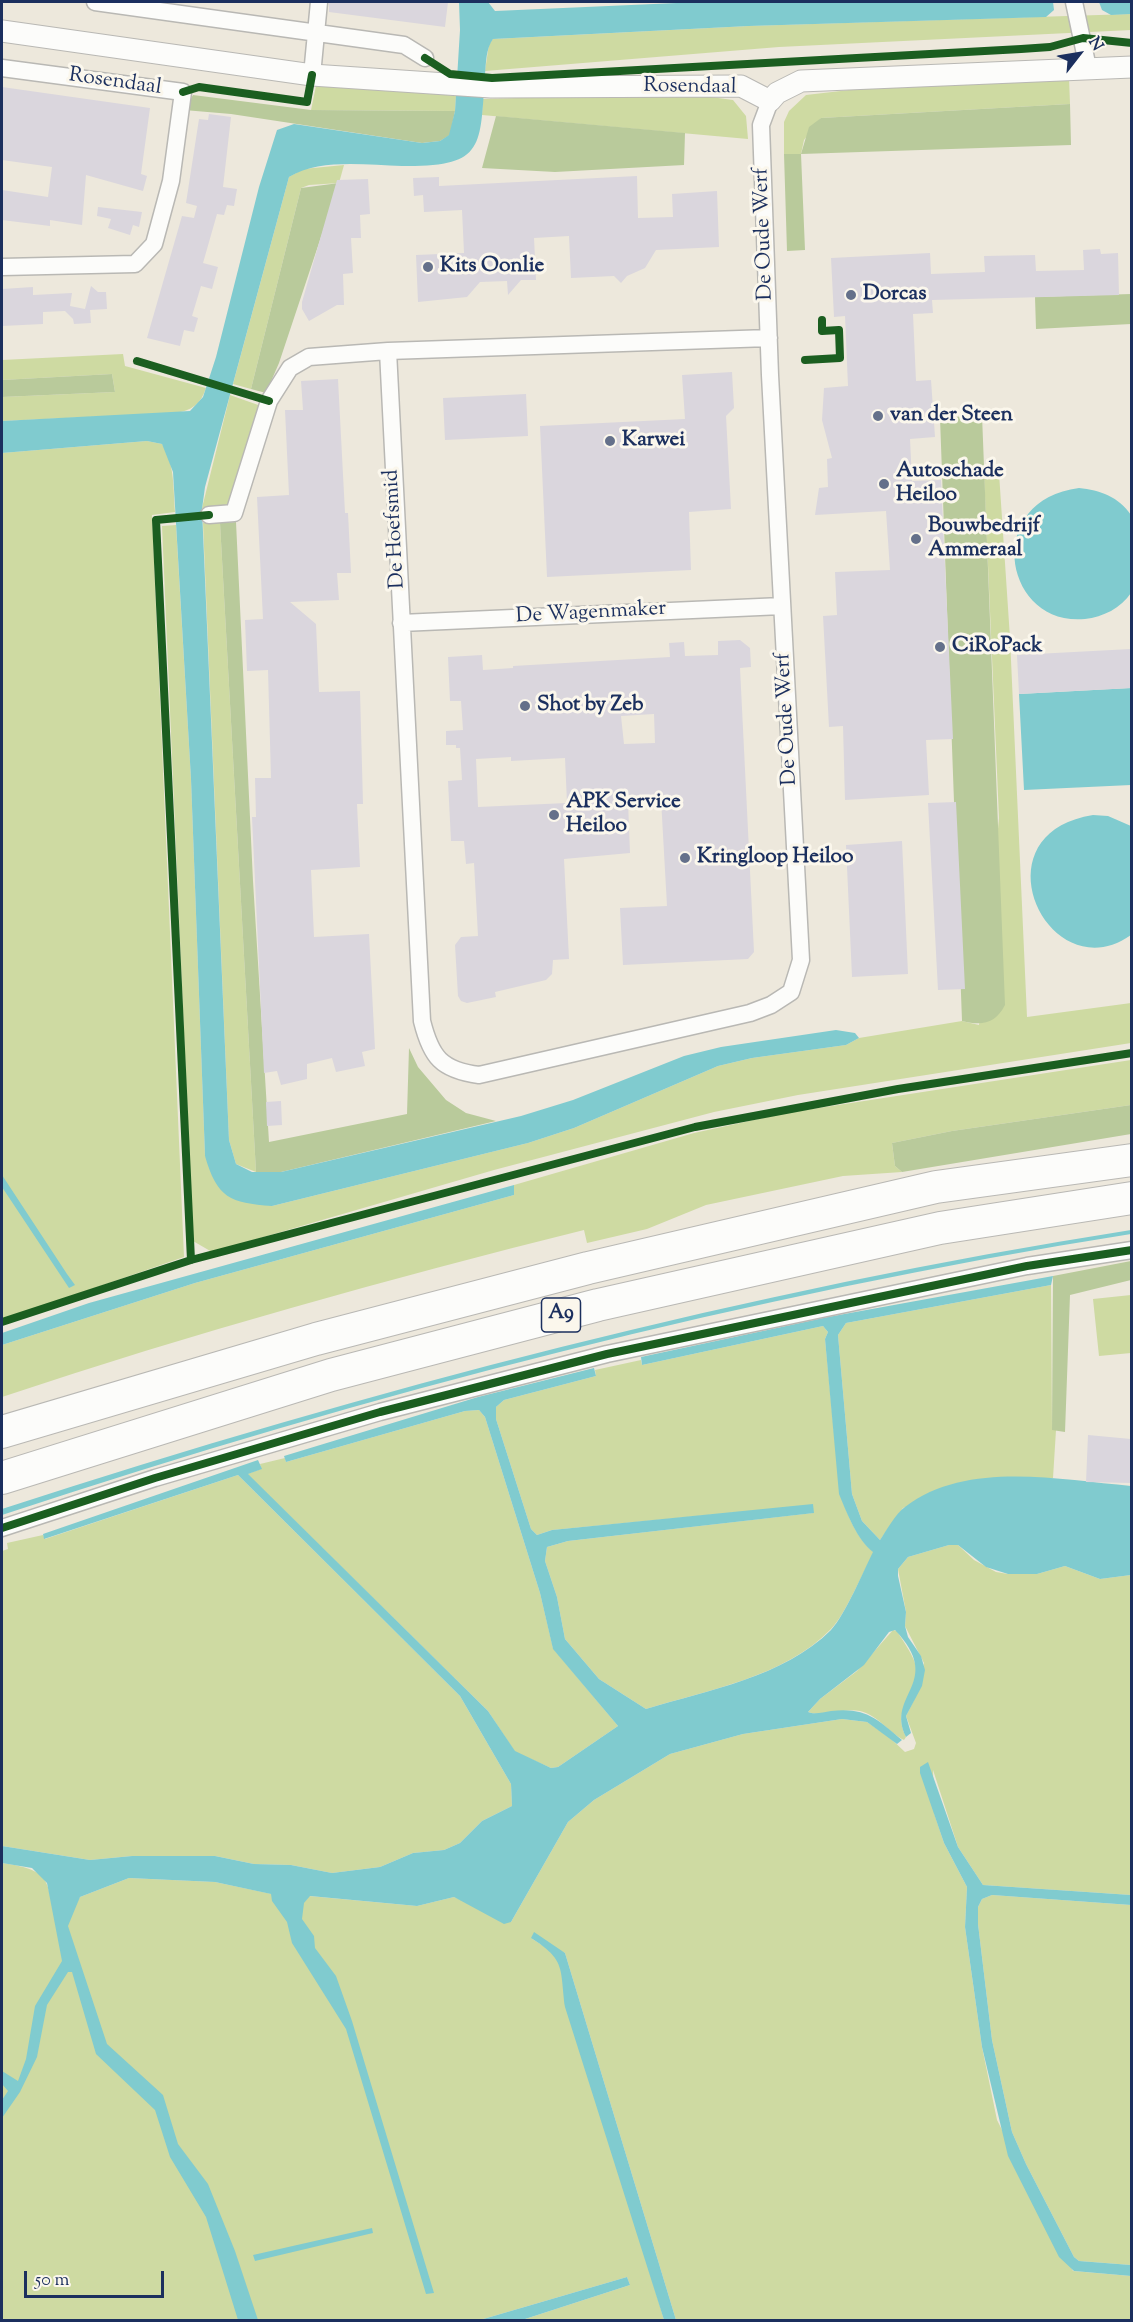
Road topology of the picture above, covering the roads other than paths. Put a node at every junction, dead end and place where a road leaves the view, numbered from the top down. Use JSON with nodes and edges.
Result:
{"nodes":[{"id":1,"x":95,"y":2,"type":"edge"},
{"id":2,"x":319,"y":2,"type":"edge"},
{"id":3,"x":1074,"y":2,"type":"edge"},
{"id":4,"x":2,"y":31,"type":"edge"},
{"id":5,"x":315,"y":32,"type":"junction"},
{"id":6,"x":424,"y":58,"type":"dead end"},
{"id":7,"x":1131,"y":67,"type":"edge"},
{"id":8,"x":2,"y":68,"type":"edge"},
{"id":9,"x":1088,"y":68,"type":"junction"},
{"id":10,"x":312,"y":75,"type":"junction"},
{"id":11,"x":770,"y":101,"type":"junction"},
{"id":12,"x":2,"y":267,"type":"edge"},
{"id":13,"x":769,"y":338,"type":"junction"},
{"id":14,"x":388,"y":351,"type":"junction"},
{"id":15,"x":209,"y":515,"type":"dead end"},
{"id":16,"x":782,"y":606,"type":"junction"},
{"id":17,"x":401,"y":623,"type":"junction"},
{"id":18,"x":458,"y":1072,"type":"joint"},
{"id":19,"x":1131,"y":1160,"type":"edge"},
{"id":20,"x":1131,"y":1198,"type":"edge"},
{"id":21,"x":1131,"y":1250,"type":"edge"},
{"id":22,"x":2,"y":1432,"type":"edge"},
{"id":23,"x":2,"y":1478,"type":"edge"},
{"id":24,"x":2,"y":1528,"type":"edge"}],
"edges":[{"from":1,"to":5,"type":"street"},
{"from":2,"to":5,"type":"street"},
{"from":3,"to":9,"type":"street"},
{"from":4,"to":10,"type":"street","name":"Rosendaal"},
{"from":5,"to":6,"type":"street"},
{"from":5,"to":10,"type":"street"},
{"from":7,"to":9,"type":"street"},
{"from":8,"to":12,"type":"street","name":"Rosendaal"},
{"from":9,"to":11,"type":"street"},
{"from":10,"to":11,"type":"street","name":"Rosendaal"},
{"from":11,"to":13,"type":"street","name":"De Oude Werf"},
{"from":13,"to":14,"type":"street"},
{"from":13,"to":16,"type":"street","name":"De Oude Werf"},
{"from":14,"to":15,"type":"street"},
{"from":14,"to":17,"type":"street","name":"De Hoefsmid"},
{"from":16,"to":17,"type":"street","name":"De Wagenmaker"},
{"from":16,"to":18,"type":"street","name":"De Oude Werf"},
{"from":17,"to":18,"type":"street","name":"De Hoefsmid"},
{"from":19,"to":22,"type":"highway","number":"A9"},
{"from":20,"to":23,"type":"highway","number":"A9"},
{"from":21,"to":24,"type":"street"}]}
